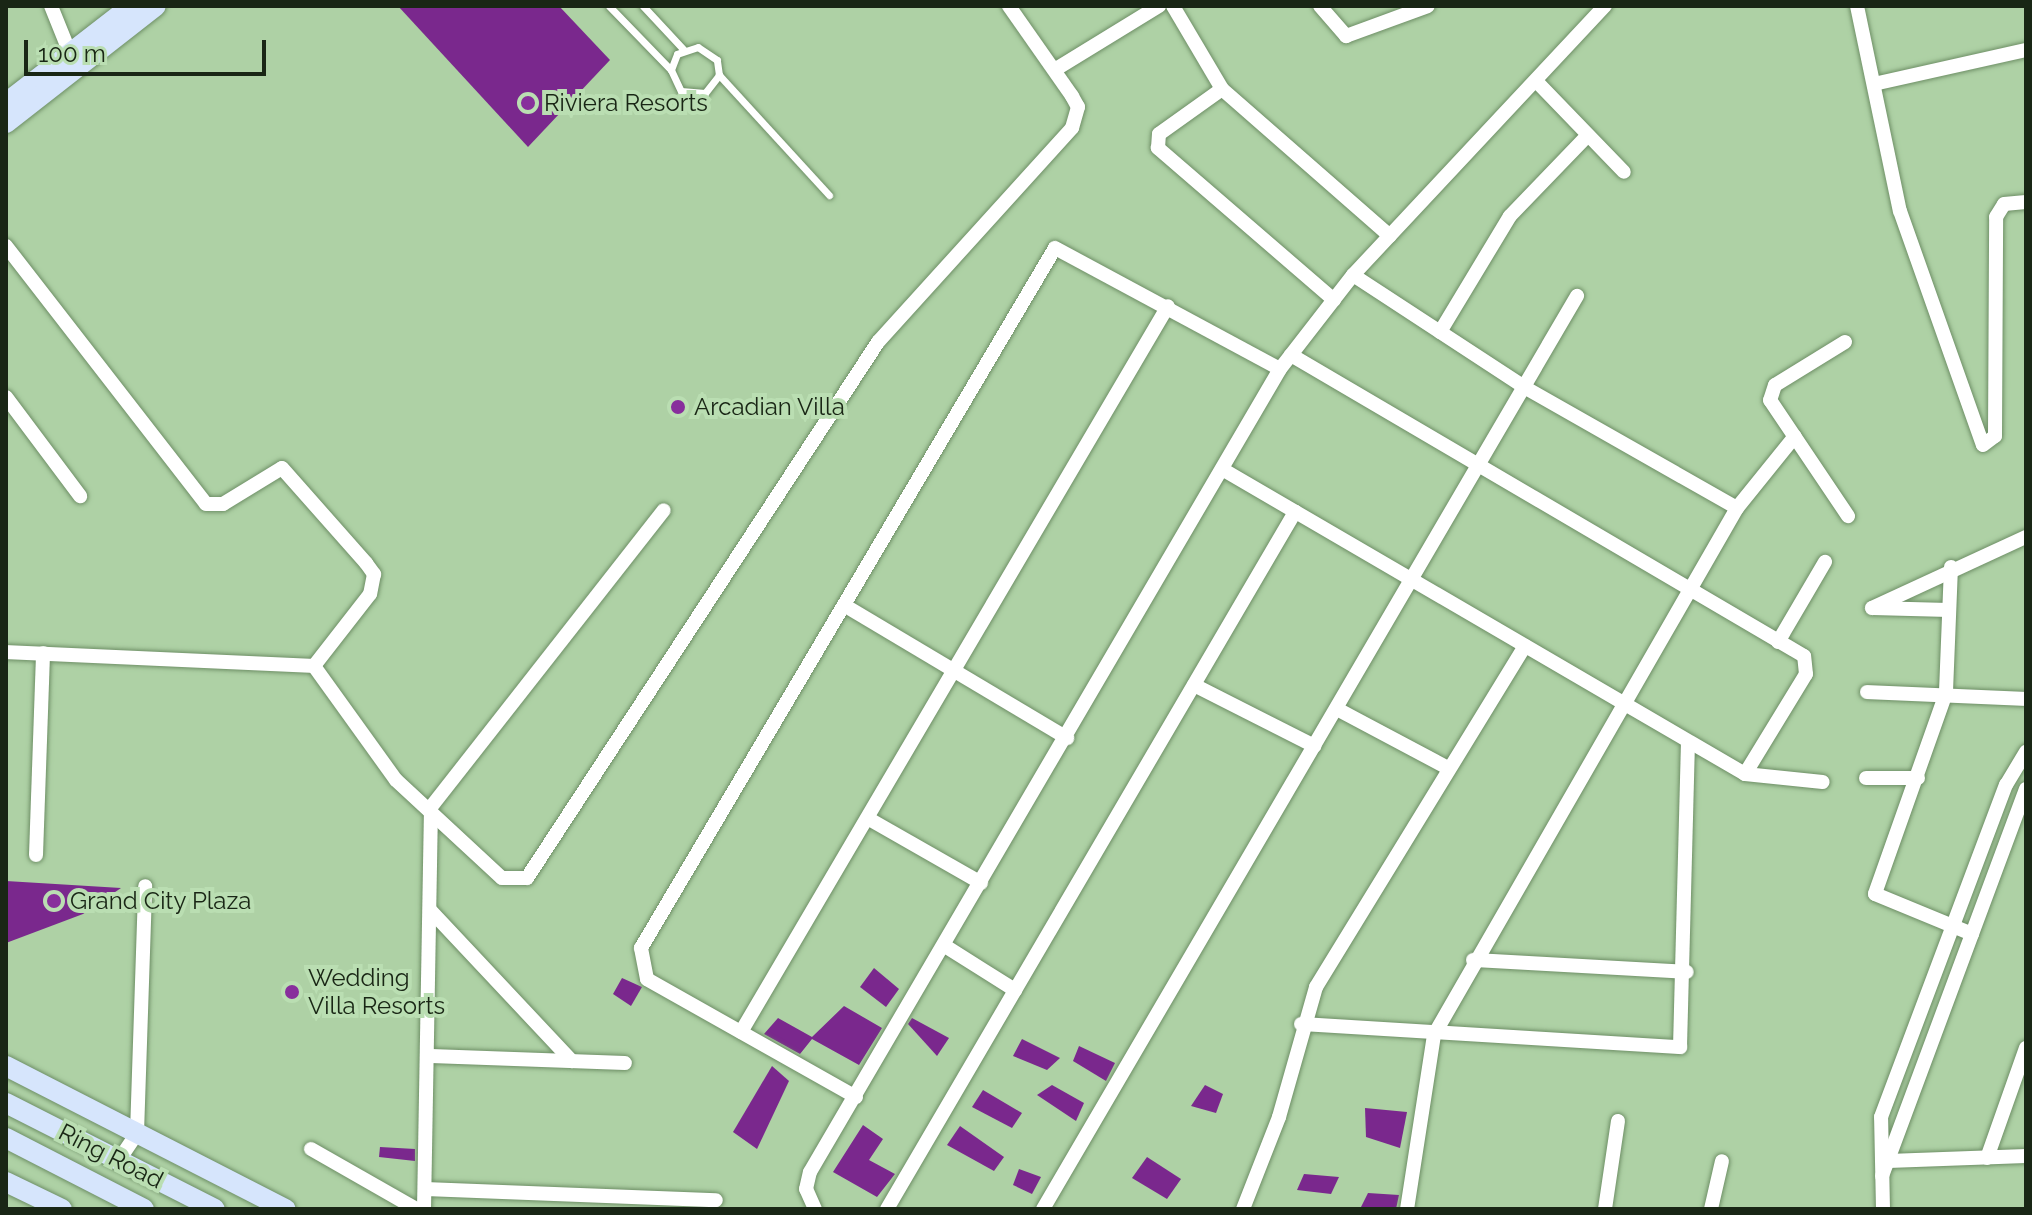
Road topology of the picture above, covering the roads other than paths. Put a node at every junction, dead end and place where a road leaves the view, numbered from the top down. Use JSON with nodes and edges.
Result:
{"nodes":[{"id":1,"x":51,"y":6,"type":"edge"},
{"id":2,"x":131,"y":6,"type":"edge"},
{"id":3,"x":156,"y":6,"type":"edge"},
{"id":4,"x":609,"y":6,"type":"edge"},
{"id":5,"x":643,"y":6,"type":"edge"},
{"id":6,"x":1009,"y":6,"type":"edge"},
{"id":7,"x":1159,"y":6,"type":"edge"},
{"id":8,"x":1173,"y":6,"type":"edge"},
{"id":9,"x":1320,"y":6,"type":"edge"},
{"id":10,"x":1428,"y":6,"type":"edge"},
{"id":11,"x":1605,"y":6,"type":"edge"},
{"id":12,"x":1857,"y":6,"type":"edge"},
{"id":13,"x":683,"y":49,"type":"junction"},
{"id":14,"x":2026,"y":50,"type":"edge"},
{"id":15,"x":70,"y":53,"type":"junction"},
{"id":16,"x":1056,"y":69,"type":"junction"},
{"id":17,"x":671,"y":70,"type":"junction"},
{"id":18,"x":719,"y":75,"type":"junction"},
{"id":19,"x":1539,"y":84,"type":"junction"},
{"id":20,"x":1874,"y":84,"type":"junction"},
{"id":21,"x":1222,"y":89,"type":"junction"},
{"id":22,"x":6,"y":103,"type":"edge"},
{"id":23,"x":6,"y":123,"type":"edge"},
{"id":24,"x":1588,"y":135,"type":"junction"},
{"id":25,"x":1624,"y":172,"type":"dead end"},
{"id":26,"x":829,"y":195,"type":"dead end"},
{"id":27,"x":2026,"y":202,"type":"edge"},
{"id":28,"x":1390,"y":236,"type":"junction"},
{"id":29,"x":6,"y":246,"type":"edge"},
{"id":30,"x":1353,"y":275,"type":"junction"},
{"id":31,"x":1577,"y":296,"type":"dead end"},
{"id":32,"x":1334,"y":300,"type":"junction"},
{"id":33,"x":1168,"y":306,"type":"junction"},
{"id":34,"x":1440,"y":332,"type":"junction"},
{"id":35,"x":1845,"y":342,"type":"dead end"},
{"id":36,"x":1291,"y":355,"type":"junction"},
{"id":37,"x":1280,"y":369,"type":"junction"},
{"id":38,"x":1524,"y":387,"type":"junction"},
{"id":39,"x":6,"y":397,"type":"edge"},
{"id":40,"x":1795,"y":436,"type":"junction"},
{"id":41,"x":1479,"y":465,"type":"junction"},
{"id":42,"x":1222,"y":469,"type":"junction"},
{"id":43,"x":80,"y":496,"type":"dead end"},
{"id":44,"x":1737,"y":508,"type":"junction"},
{"id":45,"x":664,"y":510,"type":"dead end"},
{"id":46,"x":1295,"y":512,"type":"junction"},
{"id":47,"x":1848,"y":516,"type":"dead end"},
{"id":48,"x":2026,"y":537,"type":"edge"},
{"id":49,"x":1825,"y":562,"type":"dead end"},
{"id":50,"x":1951,"y":567,"type":"junction"},
{"id":51,"x":1414,"y":582,"type":"junction"},
{"id":52,"x":1690,"y":589,"type":"junction"},
{"id":53,"x":844,"y":605,"type":"junction"},
{"id":54,"x":1949,"y":610,"type":"junction"},
{"id":55,"x":1778,"y":642,"type":"junction"},
{"id":56,"x":1525,"y":646,"type":"junction"},
{"id":57,"x":6,"y":652,"type":"edge"},
{"id":58,"x":43,"y":653,"type":"junction"},
{"id":59,"x":314,"y":666,"type":"junction"},
{"id":60,"x":955,"y":673,"type":"junction"},
{"id":61,"x":1194,"y":685,"type":"junction"},
{"id":62,"x":1867,"y":692,"type":"dead end"},
{"id":63,"x":1946,"y":693,"type":"junction"},
{"id":64,"x":2026,"y":699,"type":"edge"},
{"id":65,"x":1624,"y":704,"type":"junction"},
{"id":66,"x":1337,"y":709,"type":"junction"},
{"id":67,"x":1067,"y":738,"type":"junction"},
{"id":68,"x":1688,"y":742,"type":"junction"},
{"id":69,"x":1314,"y":746,"type":"junction"},
{"id":70,"x":2026,"y":752,"type":"edge"},
{"id":71,"x":1448,"y":768,"type":"junction"},
{"id":72,"x":1745,"y":774,"type":"junction"},
{"id":73,"x":1866,"y":778,"type":"dead end"},
{"id":74,"x":1918,"y":778,"type":"junction"},
{"id":75,"x":1823,"y":782,"type":"dead end"},
{"id":76,"x":2026,"y":789,"type":"edge"},
{"id":77,"x":431,"y":807,"type":"junction"},
{"id":78,"x":1995,"y":816,"type":"junction"},
{"id":79,"x":869,"y":819,"type":"junction"},
{"id":80,"x":2020,"y":820,"type":"edge"},
{"id":81,"x":36,"y":855,"type":"dead end"},
{"id":82,"x":981,"y":883,"type":"junction"},
{"id":83,"x":145,"y":886,"type":"dead end"},
{"id":84,"x":431,"y":911,"type":"junction"},
{"id":85,"x":1956,"y":929,"type":"junction"},
{"id":86,"x":1972,"y":934,"type":"junction"},
{"id":87,"x":945,"y":946,"type":"junction"},
{"id":88,"x":1473,"y":960,"type":"junction"},
{"id":89,"x":1687,"y":972,"type":"junction"},
{"id":90,"x":1015,"y":990,"type":"junction"},
{"id":91,"x":1301,"y":1024,"type":"junction"},
{"id":92,"x":741,"y":1032,"type":"junction"},
{"id":93,"x":1434,"y":1035,"type":"junction"},
{"id":94,"x":2026,"y":1048,"type":"edge"},
{"id":95,"x":1907,"y":1050,"type":"junction"},
{"id":96,"x":431,"y":1056,"type":"junction"},
{"id":97,"x":1928,"y":1058,"type":"junction"},
{"id":98,"x":572,"y":1061,"type":"junction"},
{"id":99,"x":625,"y":1063,"type":"dead end"},
{"id":100,"x":6,"y":1066,"type":"edge"},
{"id":101,"x":2022,"y":1071,"type":"edge"},
{"id":102,"x":856,"y":1097,"type":"junction"},
{"id":103,"x":6,"y":1103,"type":"edge"},
{"id":104,"x":1618,"y":1121,"type":"dead end"},
{"id":105,"x":137,"y":1133,"type":"junction"},
{"id":106,"x":6,"y":1138,"type":"edge"},
{"id":107,"x":311,"y":1149,"type":"dead end"},
{"id":108,"x":2026,"y":1156,"type":"edge"},
{"id":109,"x":1987,"y":1158,"type":"junction"},
{"id":110,"x":119,"y":1160,"type":"junction"},
{"id":111,"x":1722,"y":1161,"type":"dead end"},
{"id":112,"x":1888,"y":1161,"type":"junction"},
{"id":113,"x":1881,"y":1180,"type":"junction"},
{"id":114,"x":6,"y":1182,"type":"edge"},
{"id":115,"x":425,"y":1189,"type":"junction"},
{"id":116,"x":716,"y":1200,"type":"dead end"},
{"id":117,"x":271,"y":1206,"type":"edge"},
{"id":118,"x":62,"y":1209,"type":"edge"},
{"id":119,"x":144,"y":1209,"type":"edge"},
{"id":120,"x":215,"y":1209,"type":"edge"},
{"id":121,"x":416,"y":1209,"type":"edge"},
{"id":122,"x":424,"y":1209,"type":"edge"},
{"id":123,"x":815,"y":1209,"type":"edge"},
{"id":124,"x":887,"y":1209,"type":"edge"},
{"id":125,"x":1043,"y":1209,"type":"edge"},
{"id":126,"x":1243,"y":1209,"type":"edge"},
{"id":127,"x":1407,"y":1209,"type":"edge"},
{"id":128,"x":1605,"y":1209,"type":"edge"},
{"id":129,"x":1711,"y":1209,"type":"edge"},
{"id":130,"x":1883,"y":1209,"type":"edge"}],
"edges":[{"from":1,"to":15,"type":"street"},
{"from":2,"to":15,"type":"street"},
{"from":3,"to":23,"type":"street"},
{"from":4,"to":17,"type":"lane"},
{"from":5,"to":13,"type":"lane"},
{"from":6,"to":16,"type":"street"},
{"from":7,"to":16,"type":"street"},
{"from":8,"to":21,"type":"street"},
{"from":9,"to":10,"type":"street"},
{"from":11,"to":19,"type":"street"},
{"from":12,"to":20,"type":"street"},
{"from":13,"to":17,"type":"lane"},
{"from":13,"to":18,"type":"lane"},
{"from":14,"to":20,"type":"street"},
{"from":15,"to":22,"type":"street"},
{"from":16,"to":77,"type":"street"},
{"from":17,"to":18,"type":"lane"},
{"from":18,"to":26,"type":"lane"},
{"from":19,"to":24,"type":"street"},
{"from":19,"to":28,"type":"street"},
{"from":20,"to":27,"type":"street"},
{"from":21,"to":28,"type":"street"},
{"from":21,"to":32,"type":"street"},
{"from":24,"to":25,"type":"street"},
{"from":24,"to":34,"type":"street"},
{"from":28,"to":30,"type":"street"},
{"from":29,"to":59,"type":"street"},
{"from":30,"to":32,"type":"street"},
{"from":30,"to":34,"type":"street"},
{"from":31,"to":38,"type":"street"},
{"from":32,"to":36,"type":"street"},
{"from":33,"to":37,"type":"street"},
{"from":33,"to":53,"type":"street"},
{"from":33,"to":60,"type":"street"},
{"from":34,"to":38,"type":"street"},
{"from":35,"to":40,"type":"street"},
{"from":36,"to":37,"type":"street"},
{"from":36,"to":41,"type":"street"},
{"from":37,"to":42,"type":"street"},
{"from":38,"to":41,"type":"street"},
{"from":38,"to":44,"type":"street"},
{"from":39,"to":43,"type":"street"},
{"from":40,"to":44,"type":"street"},
{"from":40,"to":47,"type":"street"},
{"from":41,"to":51,"type":"street"},
{"from":41,"to":52,"type":"street"},
{"from":42,"to":46,"type":"street"},
{"from":42,"to":67,"type":"street"},
{"from":44,"to":52,"type":"street"},
{"from":45,"to":77,"type":"street"},
{"from":46,"to":51,"type":"street"},
{"from":46,"to":61,"type":"street"},
{"from":48,"to":50,"type":"street"},
{"from":49,"to":55,"type":"street"},
{"from":50,"to":54,"type":"street"},
{"from":50,"to":54,"type":"street"},
{"from":51,"to":56,"type":"street"},
{"from":51,"to":66,"type":"street"},
{"from":52,"to":55,"type":"street"},
{"from":52,"to":65,"type":"street"},
{"from":53,"to":60,"type":"street"},
{"from":53,"to":92,"type":"street"},
{"from":54,"to":63,"type":"street"},
{"from":55,"to":72,"type":"street"},
{"from":56,"to":65,"type":"street"},
{"from":56,"to":71,"type":"street"},
{"from":57,"to":58,"type":"street"},
{"from":58,"to":59,"type":"street"},
{"from":58,"to":81,"type":"street"},
{"from":59,"to":77,"type":"street"},
{"from":60,"to":67,"type":"street"},
{"from":60,"to":79,"type":"street"},
{"from":61,"to":69,"type":"street"},
{"from":61,"to":90,"type":"street"},
{"from":62,"to":63,"type":"street"},
{"from":63,"to":64,"type":"street"},
{"from":63,"to":74,"type":"street"},
{"from":65,"to":68,"type":"street"},
{"from":65,"to":88,"type":"street"},
{"from":66,"to":69,"type":"street"},
{"from":66,"to":71,"type":"street"},
{"from":67,"to":82,"type":"street"},
{"from":68,"to":72,"type":"street"},
{"from":68,"to":89,"type":"street"},
{"from":69,"to":125,"type":"street"},
{"from":70,"to":78,"type":"street"},
{"from":71,"to":91,"type":"street"},
{"from":72,"to":75,"type":"street"},
{"from":73,"to":74,"type":"street"},
{"from":74,"to":85,"type":"street"},
{"from":76,"to":80,"type":"street"},
{"from":77,"to":84,"type":"street"},
{"from":78,"to":80,"type":"street"},
{"from":78,"to":85,"type":"street"},
{"from":79,"to":82,"type":"street"},
{"from":79,"to":92,"type":"street"},
{"from":80,"to":86,"type":"street"},
{"from":82,"to":87,"type":"street"},
{"from":83,"to":105,"type":"street"},
{"from":84,"to":96,"type":"street"},
{"from":84,"to":98,"type":"street"},
{"from":85,"to":86,"type":"street"},
{"from":85,"to":95,"type":"street"},
{"from":86,"to":97,"type":"street"},
{"from":87,"to":90,"type":"street"},
{"from":87,"to":102,"type":"street"},
{"from":88,"to":89,"type":"street"},
{"from":88,"to":93,"type":"street"},
{"from":89,"to":93,"type":"street"},
{"from":90,"to":124,"type":"street"},
{"from":91,"to":93,"type":"street"},
{"from":91,"to":126,"type":"street"},
{"from":92,"to":102,"type":"street"},
{"from":93,"to":127,"type":"street"},
{"from":94,"to":101,"type":"street"},
{"from":95,"to":97,"type":"street"},
{"from":95,"to":113,"type":"street"},
{"from":96,"to":98,"type":"street"},
{"from":96,"to":115,"type":"street"},
{"from":97,"to":112,"type":"street"},
{"from":98,"to":99,"type":"street"},
{"from":100,"to":105,"type":"street"},
{"from":101,"to":109,"type":"street"},
{"from":102,"to":123,"type":"street"},
{"from":103,"to":110,"type":"street","name":"Ring Road"},
{"from":104,"to":128,"type":"street"},
{"from":105,"to":110,"type":"street"},
{"from":105,"to":117,"type":"street"},
{"from":106,"to":119,"type":"street","name":"Ring Road"},
{"from":107,"to":121,"type":"street"},
{"from":108,"to":109,"type":"street"},
{"from":109,"to":112,"type":"street"},
{"from":110,"to":120,"type":"street","name":"Ring Road"},
{"from":111,"to":129,"type":"street"},
{"from":112,"to":113,"type":"street"},
{"from":113,"to":130,"type":"street"},
{"from":114,"to":118,"type":"street"},
{"from":115,"to":116,"type":"street"},
{"from":115,"to":122,"type":"street"}]}
